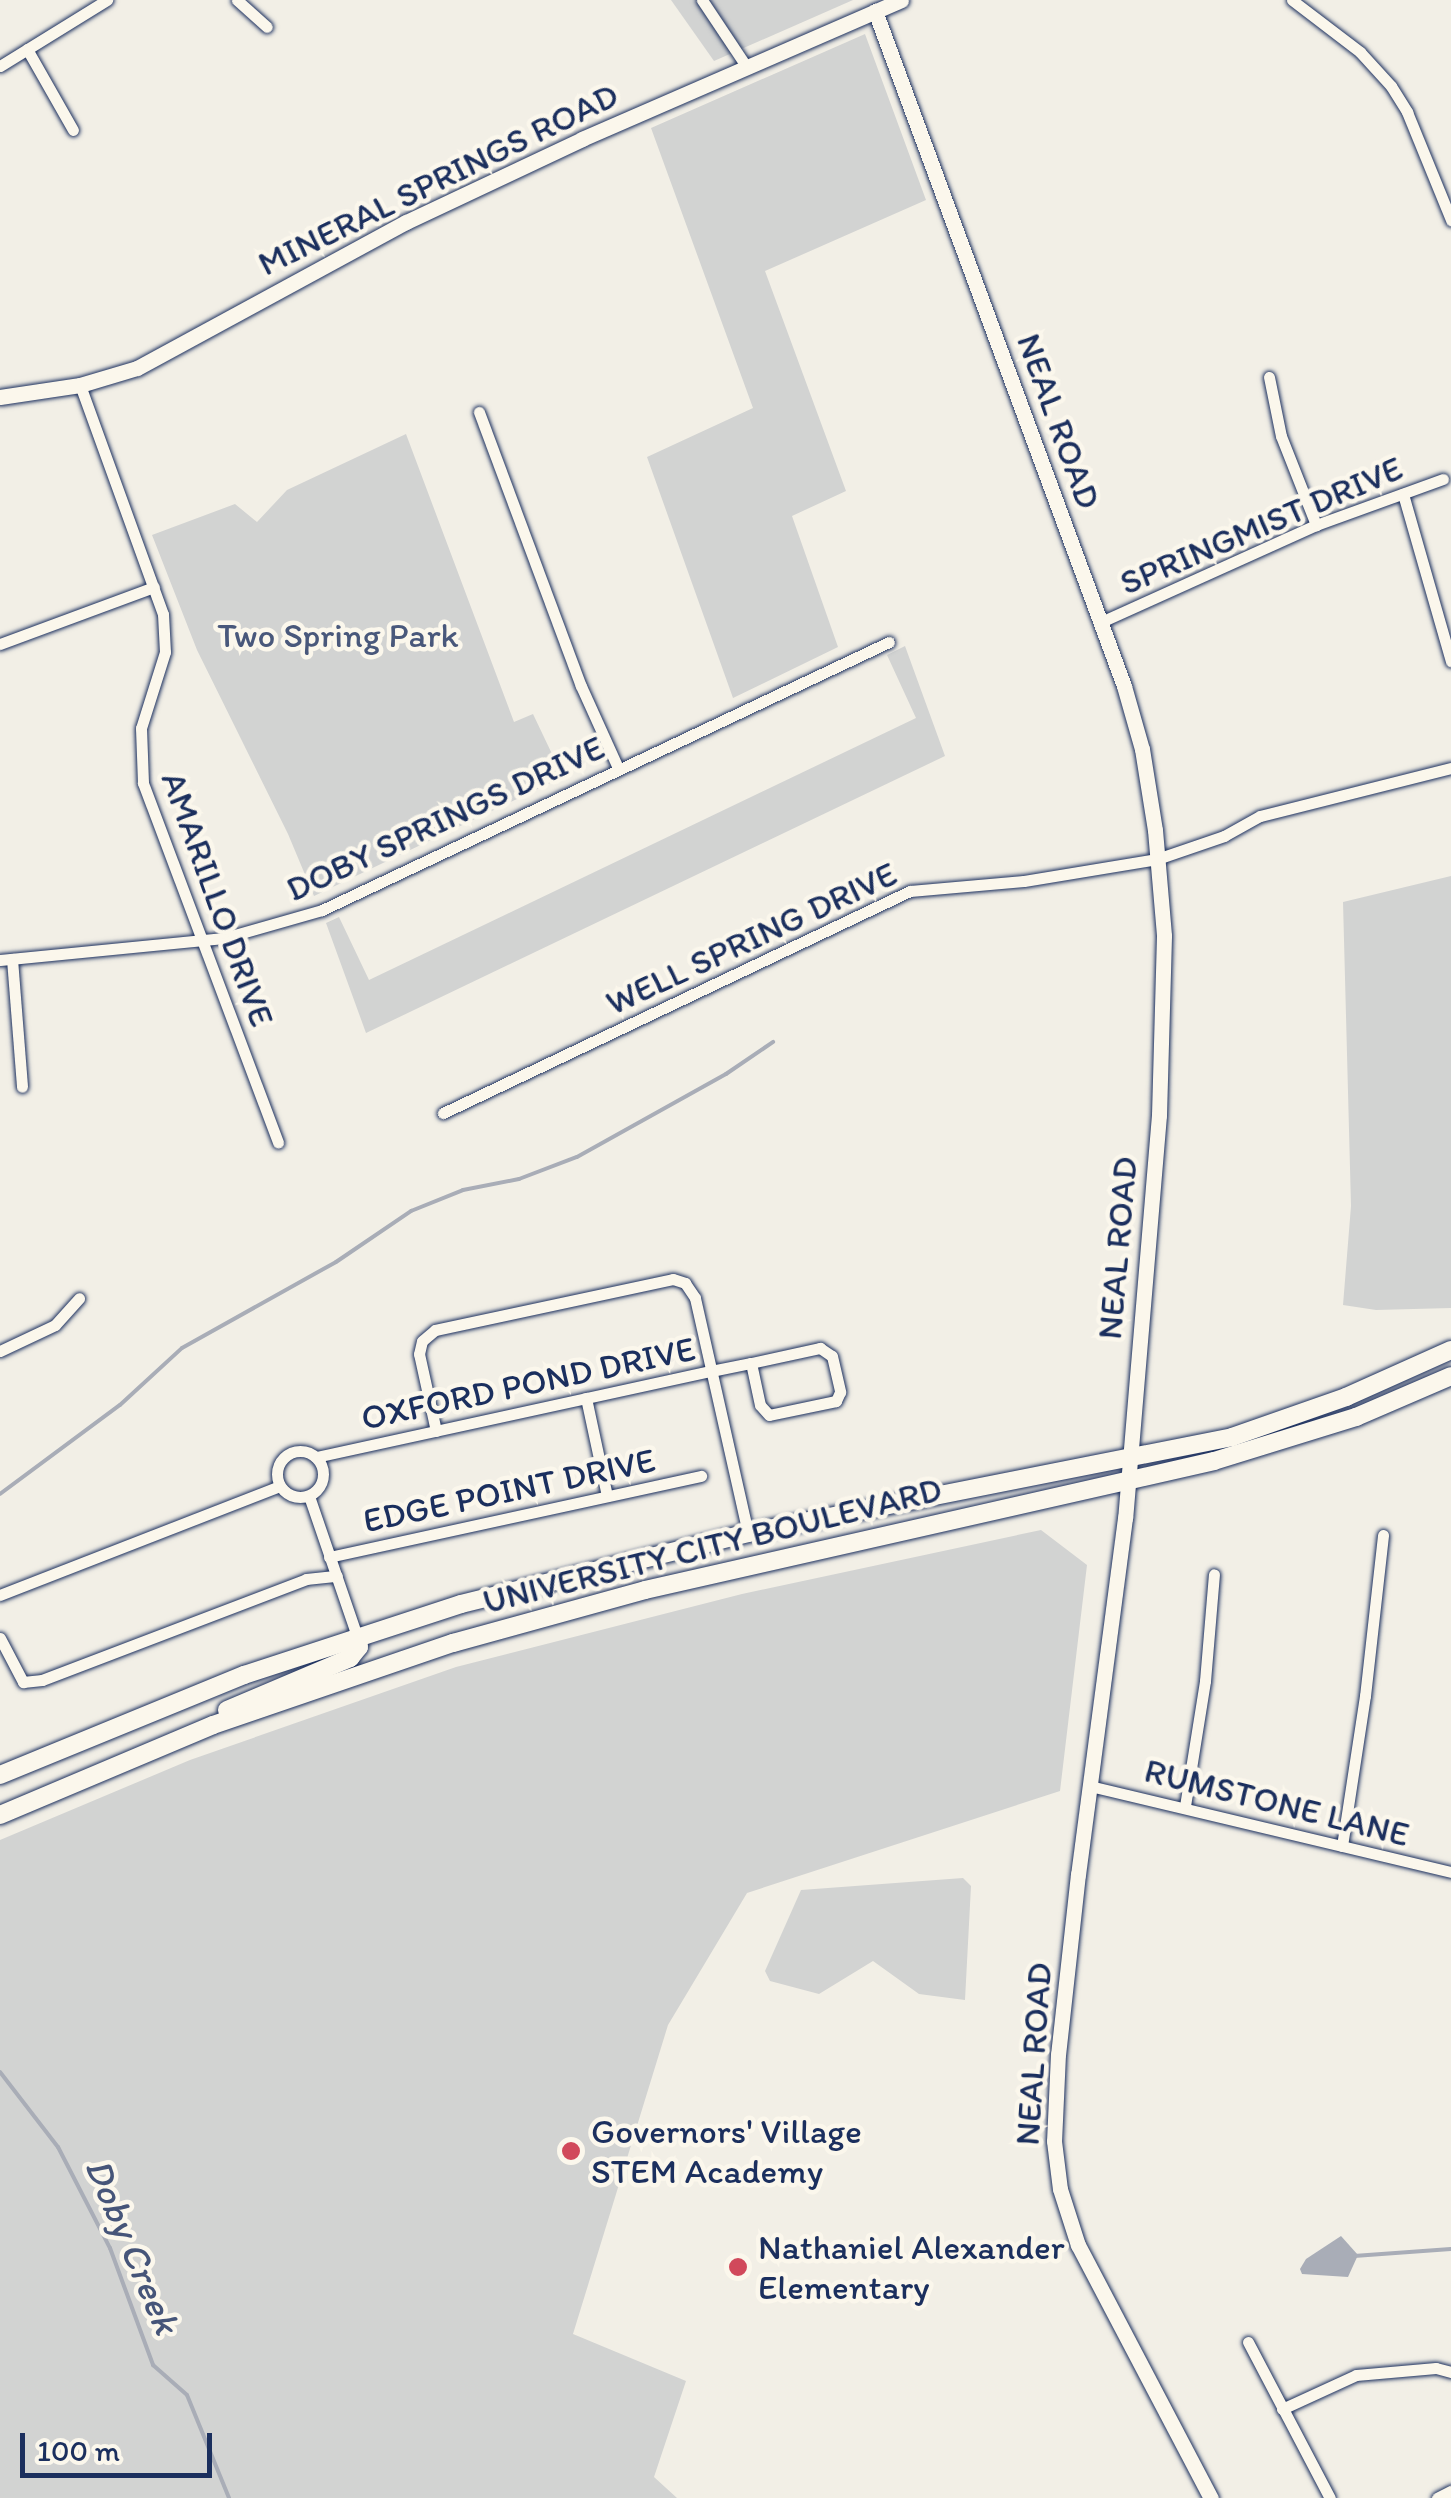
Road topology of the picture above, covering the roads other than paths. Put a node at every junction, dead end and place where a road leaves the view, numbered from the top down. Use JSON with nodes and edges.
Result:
{"nodes":[{"id":1,"x":107,"y":0,"type":"edge"},
{"id":2,"x":236,"y":0,"type":"edge"},
{"id":3,"x":702,"y":0,"type":"edge"},
{"id":4,"x":901,"y":0,"type":"edge"},
{"id":5,"x":1292,"y":0,"type":"edge"},
{"id":6,"x":873,"y":5,"type":"edge"},
{"id":7,"x":267,"y":27,"type":"dead end"},
{"id":8,"x":27,"y":49,"type":"junction"},
{"id":9,"x":0,"y":66,"type":"edge"},
{"id":10,"x":746,"y":66,"type":"junction"},
{"id":11,"x":73,"y":130,"type":"dead end"},
{"id":12,"x":1451,"y":220,"type":"edge"},
{"id":13,"x":1269,"y":376,"type":"dead end"},
{"id":14,"x":80,"y":386,"type":"junction"},
{"id":15,"x":0,"y":397,"type":"edge"},
{"id":16,"x":479,"y":412,"type":"dead end"},
{"id":17,"x":1442,"y":479,"type":"dead end"},
{"id":18,"x":1403,"y":494,"type":"junction"},
{"id":19,"x":1316,"y":526,"type":"junction"},
{"id":20,"x":154,"y":587,"type":"junction"},
{"id":21,"x":1101,"y":622,"type":"junction"},
{"id":22,"x":889,"y":642,"type":"dead end"},
{"id":23,"x":0,"y":644,"type":"edge"},
{"id":24,"x":1451,"y":660,"type":"edge"},
{"id":25,"x":618,"y":768,"type":"junction"},
{"id":26,"x":1451,"y":768,"type":"edge"},
{"id":27,"x":1157,"y":860,"type":"junction"},
{"id":28,"x":202,"y":940,"type":"junction"},
{"id":29,"x":6,"y":959,"type":"edge"},
{"id":30,"x":22,"y":1086,"type":"dead end"},
{"id":31,"x":443,"y":1114,"type":"dead end"},
{"id":32,"x":278,"y":1143,"type":"dead end"},
{"id":33,"x":79,"y":1298,"type":"dead end"},
{"id":34,"x":0,"y":1350,"type":"edge"},
{"id":35,"x":1451,"y":1350,"type":"edge"},
{"id":36,"x":751,"y":1363,"type":"junction"},
{"id":37,"x":711,"y":1371,"type":"junction"},
{"id":38,"x":1451,"y":1376,"type":"edge"},
{"id":39,"x":586,"y":1398,"type":"junction"},
{"id":40,"x":436,"y":1431,"type":"junction"},
{"id":41,"x":316,"y":1457,"type":"junction"},
{"id":42,"x":1129,"y":1457,"type":"junction"},
{"id":43,"x":701,"y":1476,"type":"dead end"},
{"id":44,"x":1128,"y":1481,"type":"junction"},
{"id":45,"x":280,"y":1486,"type":"junction"},
{"id":46,"x":308,"y":1496,"type":"junction"},
{"id":47,"x":607,"y":1496,"type":"junction"},
{"id":48,"x":748,"y":1534,"type":"junction"},
{"id":49,"x":1384,"y":1535,"type":"dead end"},
{"id":50,"x":329,"y":1557,"type":"junction"},
{"id":51,"x":1214,"y":1574,"type":"dead end"},
{"id":52,"x":336,"y":1576,"type":"junction"},
{"id":53,"x":0,"y":1595,"type":"edge"},
{"id":54,"x":357,"y":1636,"type":"junction"},
{"id":55,"x":0,"y":1638,"type":"edge"},
{"id":56,"x":213,"y":1725,"type":"junction"},
{"id":57,"x":0,"y":1775,"type":"edge"},
{"id":58,"x":1090,"y":1786,"type":"junction"},
{"id":59,"x":1185,"y":1806,"type":"junction"},
{"id":60,"x":0,"y":1815,"type":"edge"},
{"id":61,"x":1342,"y":1846,"type":"junction"},
{"id":62,"x":1451,"y":1872,"type":"edge"},
{"id":63,"x":1248,"y":2342,"type":"dead end"},
{"id":64,"x":1451,"y":2372,"type":"edge"},
{"id":65,"x":1282,"y":2408,"type":"junction"},
{"id":66,"x":1451,"y":2490,"type":"edge"},
{"id":67,"x":1211,"y":2498,"type":"edge"},
{"id":68,"x":1330,"y":2498,"type":"edge"},
{"id":69,"x":1437,"y":2498,"type":"edge"}],
"edges":[{"from":1,"to":8,"type":"street"},
{"from":2,"to":7,"type":"street"},
{"from":3,"to":10,"type":"street"},
{"from":4,"to":6,"type":"street","name":"MINERAL SPRINGS ROAD"},
{"from":5,"to":12,"type":"street"},
{"from":6,"to":10,"type":"street","name":"MINERAL SPRINGS ROAD"},
{"from":6,"to":21,"type":"street","name":"NEAL ROAD"},
{"from":8,"to":9,"type":"street"},
{"from":8,"to":11,"type":"street"},
{"from":10,"to":14,"type":"street","name":"MINERAL SPRINGS ROAD"},
{"from":13,"to":19,"type":"street"},
{"from":14,"to":15,"type":"street","name":"MINERAL SPRINGS ROAD"},
{"from":14,"to":20,"type":"street","name":"AMARILLO DRIVE"},
{"from":16,"to":25,"type":"street"},
{"from":17,"to":18,"type":"street","name":"SPRINGMIST DRIVE"},
{"from":18,"to":19,"type":"street","name":"SPRINGMIST DRIVE"},
{"from":18,"to":24,"type":"street"},
{"from":19,"to":21,"type":"street","name":"SPRINGMIST DRIVE"},
{"from":20,"to":23,"type":"street"},
{"from":20,"to":28,"type":"street","name":"AMARILLO DRIVE"},
{"from":21,"to":27,"type":"street","name":"NEAL ROAD"},
{"from":22,"to":25,"type":"street","name":"DOBY SPRINGS DRIVE"},
{"from":25,"to":28,"type":"street","name":"DOBY SPRINGS DRIVE"},
{"from":26,"to":27,"type":"street","name":"WELL SPRING DRIVE"},
{"from":27,"to":31,"type":"street","name":"WELL SPRING DRIVE"},
{"from":27,"to":42,"type":"street","name":"NEAL ROAD"},
{"from":28,"to":29,"type":"street","name":"DOBY SPRINGS DRIVE"},
{"from":28,"to":32,"type":"street","name":"AMARILLO DRIVE"},
{"from":29,"to":30,"type":"street"},
{"from":33,"to":34,"type":"street"},
{"from":35,"to":42,"type":"main road","name":"UNIVERSITY CITY BOULEVARD"},
{"from":36,"to":36,"type":"street","name":"OXFORD POND DRIVE"},
{"from":36,"to":37,"type":"street","name":"OXFORD POND DRIVE"},
{"from":37,"to":39,"type":"street","name":"OXFORD POND DRIVE"},
{"from":37,"to":40,"type":"street"},
{"from":37,"to":48,"type":"street"},
{"from":38,"to":44,"type":"main road","name":"UNIVERSITY CITY BOULEVARD"},
{"from":39,"to":40,"type":"street","name":"OXFORD POND DRIVE"},
{"from":39,"to":47,"type":"street"},
{"from":40,"to":41,"type":"street","name":"OXFORD POND DRIVE"},
{"from":41,"to":45,"type":"street","name":"OXFORD POND DRIVE"},
{"from":41,"to":46,"type":"street","name":"OXFORD POND DRIVE"},
{"from":42,"to":44,"type":"street","name":"NEAL ROAD"},
{"from":42,"to":48,"type":"main road","name":"UNIVERSITY CITY BOULEVARD"},
{"from":43,"to":47,"type":"street","name":"EDGE POINT DRIVE"},
{"from":44,"to":56,"type":"main road","name":"UNIVERSITY CITY BOULEVARD"},
{"from":44,"to":58,"type":"street","name":"NEAL ROAD"},
{"from":45,"to":46,"type":"street"},
{"from":45,"to":53,"type":"street"},
{"from":46,"to":50,"type":"street"},
{"from":47,"to":50,"type":"street","name":"EDGE POINT DRIVE"},
{"from":48,"to":54,"type":"main road","name":"UNIVERSITY CITY BOULEVARD"},
{"from":49,"to":61,"type":"street"},
{"from":50,"to":52,"type":"street"},
{"from":51,"to":59,"type":"street"},
{"from":52,"to":54,"type":"street"},
{"from":52,"to":55,"type":"street","name":"EDGE POINT DRIVE"},
{"from":54,"to":56,"type":"main road"},
{"from":54,"to":57,"type":"main road","name":"UNIVERSITY CITY BOULEVARD"},
{"from":56,"to":60,"type":"main road","name":"UNIVERSITY CITY BOULEVARD"},
{"from":58,"to":59,"type":"street","name":"RUMSTONE LANE"},
{"from":58,"to":67,"type":"street","name":"NEAL ROAD"},
{"from":59,"to":61,"type":"street","name":"RUMSTONE LANE"},
{"from":61,"to":62,"type":"street","name":"RUMSTONE LANE"},
{"from":63,"to":65,"type":"street"},
{"from":64,"to":65,"type":"street"},
{"from":65,"to":68,"type":"street"},
{"from":66,"to":69,"type":"street"}]}
